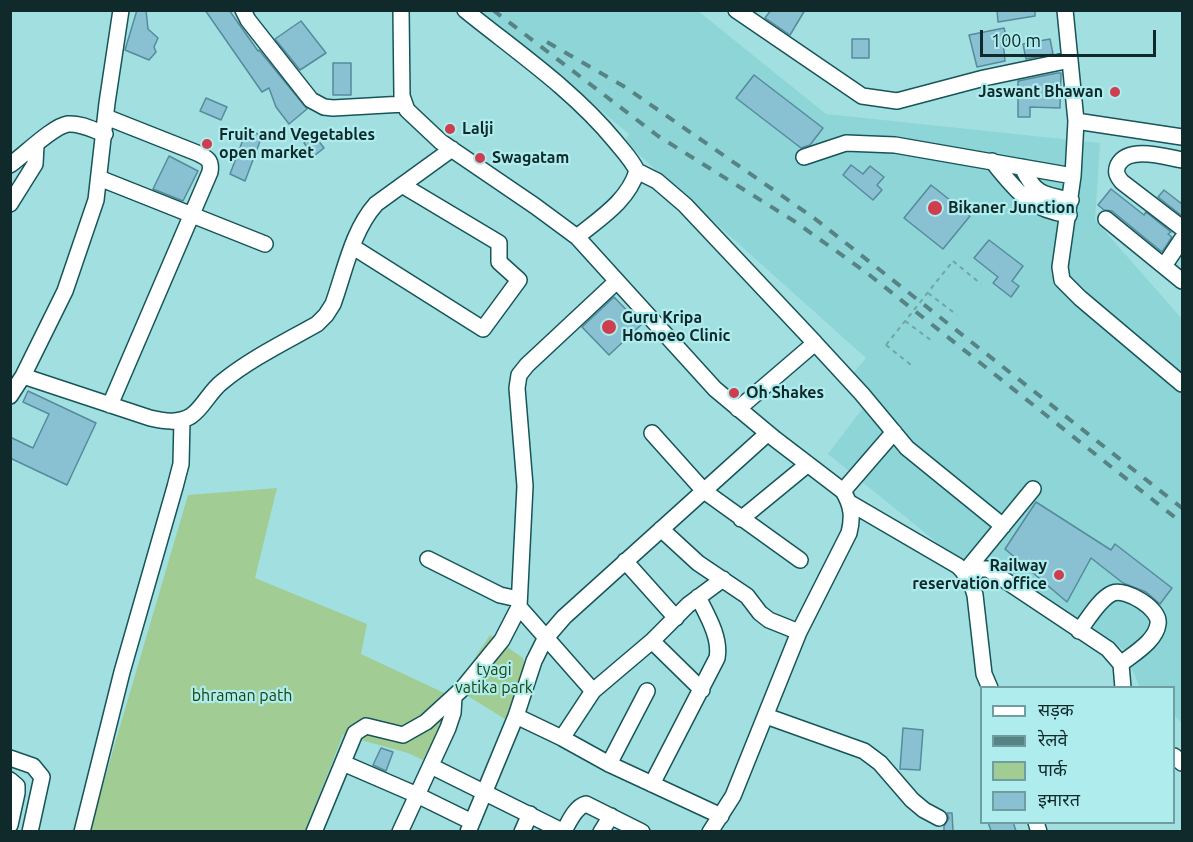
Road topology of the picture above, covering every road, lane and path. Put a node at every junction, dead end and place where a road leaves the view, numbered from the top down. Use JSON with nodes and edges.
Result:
{"nodes":[{"id":1,"x":121,"y":10,"type":"edge"},
{"id":2,"x":243,"y":10,"type":"edge"},
{"id":3,"x":401,"y":10,"type":"edge"},
{"id":4,"x":465,"y":10,"type":"edge"},
{"id":5,"x":736,"y":10,"type":"edge"},
{"id":6,"x":1065,"y":10,"type":"edge"},
{"id":7,"x":1070,"y":60,"type":"junction"},
{"id":8,"x":404,"y":104,"type":"junction"},
{"id":9,"x":106,"y":117,"type":"junction"},
{"id":10,"x":1077,"y":121,"type":"junction"},
{"id":11,"x":105,"y":134,"type":"junction"},
{"id":12,"x":1182,"y":137,"type":"edge"},
{"id":13,"x":36,"y":145,"type":"junction"},
{"id":14,"x":452,"y":149,"type":"junction"},
{"id":15,"x":804,"y":157,"type":"dead end"},
{"id":16,"x":1182,"y":160,"type":"edge"},
{"id":17,"x":992,"y":161,"type":"junction"},
{"id":18,"x":10,"y":165,"type":"edge"},
{"id":19,"x":1022,"y":167,"type":"junction"},
{"id":20,"x":637,"y":171,"type":"junction"},
{"id":21,"x":1073,"y":176,"type":"junction"},
{"id":22,"x":99,"y":178,"type":"junction"},
{"id":23,"x":402,"y":185,"type":"junction"},
{"id":24,"x":10,"y":204,"type":"edge"},
{"id":25,"x":1070,"y":207,"type":"junction"},
{"id":26,"x":191,"y":216,"type":"junction"},
{"id":27,"x":1106,"y":219,"type":"dead end"},
{"id":28,"x":1182,"y":228,"type":"edge"},
{"id":29,"x":577,"y":237,"type":"junction"},
{"id":30,"x":1182,"y":239,"type":"edge"},
{"id":31,"x":265,"y":244,"type":"dead end"},
{"id":32,"x":353,"y":247,"type":"junction"},
{"id":33,"x":1164,"y":266,"type":"junction"},
{"id":34,"x":616,"y":281,"type":"junction"},
{"id":35,"x":1182,"y":281,"type":"edge"},
{"id":36,"x":981,"y":284,"type":"dead end"},
{"id":37,"x":928,"y":293,"type":"junction"},
{"id":38,"x":957,"y":315,"type":"dead end"},
{"id":39,"x":905,"y":321,"type":"junction"},
{"id":40,"x":932,"y":341,"type":"dead end"},
{"id":41,"x":815,"y":343,"type":"junction"},
{"id":42,"x":911,"y":365,"type":"dead end"},
{"id":43,"x":23,"y":376,"type":"junction"},
{"id":44,"x":1182,"y":384,"type":"edge"},
{"id":45,"x":10,"y":396,"type":"edge"},
{"id":46,"x":110,"y":405,"type":"junction"},
{"id":47,"x":738,"y":409,"type":"junction"},
{"id":48,"x":182,"y":420,"type":"junction"},
{"id":49,"x":894,"y":432,"type":"junction"},
{"id":50,"x":652,"y":433,"type":"dead end"},
{"id":51,"x":768,"y":434,"type":"junction"},
{"id":52,"x":808,"y":464,"type":"junction"},
{"id":53,"x":1034,"y":489,"type":"dead end"},
{"id":54,"x":704,"y":491,"type":"junction"},
{"id":55,"x":847,"y":497,"type":"junction"},
{"id":56,"x":741,"y":519,"type":"junction"},
{"id":57,"x":1003,"y":526,"type":"junction"},
{"id":58,"x":661,"y":528,"type":"junction"},
{"id":59,"x":428,"y":559,"type":"dead end"},
{"id":60,"x":800,"y":560,"type":"dead end"},
{"id":61,"x":625,"y":561,"type":"junction"},
{"id":62,"x":967,"y":576,"type":"junction"},
{"id":63,"x":723,"y":579,"type":"junction"},
{"id":64,"x":698,"y":597,"type":"junction"},
{"id":65,"x":519,"y":603,"type":"junction"},
{"id":66,"x":676,"y":618,"type":"junction"},
{"id":67,"x":1079,"y":631,"type":"junction"},
{"id":68,"x":799,"y":632,"type":"junction"},
{"id":69,"x":545,"y":639,"type":"junction"},
{"id":70,"x":652,"y":641,"type":"junction"},
{"id":71,"x":1121,"y":664,"type":"junction"},
{"id":72,"x":990,"y":686,"type":"edge"},
{"id":73,"x":1123,"y":686,"type":"edge"},
{"id":74,"x":702,"y":690,"type":"junction"},
{"id":75,"x":593,"y":691,"type":"junction"},
{"id":76,"x":647,"y":691,"type":"dead end"},
{"id":77,"x":454,"y":697,"type":"junction"},
{"id":78,"x":516,"y":716,"type":"junction"},
{"id":79,"x":766,"y":716,"type":"junction"},
{"id":80,"x":562,"y":738,"type":"junction"},
{"id":81,"x":10,"y":758,"type":"edge"},
{"id":82,"x":343,"y":763,"type":"junction"},
{"id":83,"x":609,"y":764,"type":"junction"},
{"id":84,"x":431,"y":766,"type":"junction"},
{"id":85,"x":10,"y":780,"type":"edge"},
{"id":86,"x":652,"y":784,"type":"junction"},
{"id":87,"x":484,"y":792,"type":"junction"},
{"id":88,"x":417,"y":795,"type":"junction"},
{"id":89,"x":530,"y":814,"type":"junction"},
{"id":90,"x":611,"y":816,"type":"junction"},
{"id":91,"x":721,"y":816,"type":"junction"},
{"id":92,"x":939,"y":818,"type":"dead end"},
{"id":93,"x":10,"y":825,"type":"edge"},
{"id":94,"x":470,"y":827,"type":"edge"},
{"id":95,"x":30,"y":831,"type":"edge"},
{"id":96,"x":82,"y":831,"type":"edge"},
{"id":97,"x":314,"y":831,"type":"edge"},
{"id":98,"x":400,"y":831,"type":"edge"},
{"id":99,"x":522,"y":831,"type":"edge"},
{"id":100,"x":564,"y":831,"type":"edge"},
{"id":101,"x":601,"y":831,"type":"edge"},
{"id":102,"x":642,"y":831,"type":"edge"},
{"id":103,"x":710,"y":831,"type":"edge"}],
"edges":[{"from":1,"to":9,"type":"street"},
{"from":2,"to":8,"type":"street"},
{"from":3,"to":8,"type":"street"},
{"from":4,"to":20,"type":"street"},
{"from":5,"to":7,"type":"street"},
{"from":6,"to":7,"type":"street"},
{"from":7,"to":10,"type":"street"},
{"from":8,"to":14,"type":"street"},
{"from":9,"to":11,"type":"street"},
{"from":9,"to":26,"type":"street"},
{"from":10,"to":12,"type":"street"},
{"from":10,"to":21,"type":"street"},
{"from":11,"to":13,"type":"street"},
{"from":11,"to":22,"type":"street"},
{"from":13,"to":18,"type":"street"},
{"from":13,"to":24,"type":"street"},
{"from":14,"to":23,"type":"street"},
{"from":14,"to":29,"type":"street"},
{"from":15,"to":17,"type":"street"},
{"from":16,"to":28,"type":"street"},
{"from":17,"to":19,"type":"street"},
{"from":17,"to":25,"type":"street"},
{"from":19,"to":21,"type":"street"},
{"from":19,"to":25,"type":"street"},
{"from":20,"to":29,"type":"street"},
{"from":20,"to":41,"type":"street"},
{"from":21,"to":25,"type":"street"},
{"from":22,"to":26,"type":"street"},
{"from":22,"to":43,"type":"street"},
{"from":23,"to":32,"type":"street"},
{"from":23,"to":32,"type":"street"},
{"from":25,"to":44,"type":"street"},
{"from":26,"to":31,"type":"street"},
{"from":26,"to":46,"type":"street"},
{"from":27,"to":33,"type":"street"},
{"from":29,"to":34,"type":"street"},
{"from":30,"to":33,"type":"street"},
{"from":32,"to":48,"type":"street"},
{"from":33,"to":35,"type":"street"},
{"from":34,"to":47,"type":"street"},
{"from":34,"to":65,"type":"street"},
{"from":36,"to":37,"type":"path","bridge":true},
{"from":37,"to":38,"type":"path"},
{"from":37,"to":39,"type":"path","bridge":true},
{"from":39,"to":40,"type":"path"},
{"from":39,"to":42,"type":"path","bridge":true},
{"from":41,"to":47,"type":"street"},
{"from":41,"to":49,"type":"street"},
{"from":43,"to":45,"type":"street"},
{"from":43,"to":46,"type":"street"},
{"from":46,"to":48,"type":"street"},
{"from":47,"to":51,"type":"street"},
{"from":48,"to":96,"type":"street"},
{"from":49,"to":55,"type":"street"},
{"from":49,"to":57,"type":"street"},
{"from":50,"to":54,"type":"street"},
{"from":51,"to":52,"type":"street"},
{"from":51,"to":54,"type":"street"},
{"from":52,"to":55,"type":"street"},
{"from":52,"to":56,"type":"street"},
{"from":53,"to":57,"type":"street"},
{"from":54,"to":56,"type":"street"},
{"from":54,"to":58,"type":"street"},
{"from":55,"to":62,"type":"street"},
{"from":55,"to":68,"type":"street"},
{"from":56,"to":60,"type":"street"},
{"from":57,"to":62,"type":"street"},
{"from":58,"to":61,"type":"street"},
{"from":58,"to":63,"type":"street"},
{"from":59,"to":65,"type":"street"},
{"from":61,"to":66,"type":"street"},
{"from":61,"to":69,"type":"street"},
{"from":62,"to":67,"type":"street"},
{"from":62,"to":72,"type":"street"},
{"from":63,"to":64,"type":"street"},
{"from":63,"to":68,"type":"street"},
{"from":64,"to":66,"type":"street"},
{"from":64,"to":74,"type":"street"},
{"from":65,"to":69,"type":"street"},
{"from":65,"to":77,"type":"street"},
{"from":66,"to":70,"type":"street"},
{"from":67,"to":71,"type":"street"},
{"from":67,"to":71,"type":"street"},
{"from":68,"to":79,"type":"street"},
{"from":69,"to":75,"type":"street"},
{"from":69,"to":78,"type":"street"},
{"from":70,"to":74,"type":"street"},
{"from":70,"to":75,"type":"street"},
{"from":71,"to":73,"type":"street"},
{"from":74,"to":86,"type":"street"},
{"from":75,"to":80,"type":"street"},
{"from":76,"to":83,"type":"street"},
{"from":77,"to":82,"type":"street"},
{"from":77,"to":84,"type":"street"},
{"from":78,"to":80,"type":"street"},
{"from":78,"to":87,"type":"street"},
{"from":79,"to":91,"type":"street"},
{"from":79,"to":92,"type":"street"},
{"from":80,"to":83,"type":"street"},
{"from":81,"to":95,"type":"street"},
{"from":82,"to":88,"type":"street"},
{"from":82,"to":97,"type":"street"},
{"from":83,"to":86,"type":"street"},
{"from":84,"to":87,"type":"street"},
{"from":84,"to":88,"type":"street"},
{"from":85,"to":93,"type":"street"},
{"from":86,"to":91,"type":"street"},
{"from":87,"to":89,"type":"street"},
{"from":87,"to":94,"type":"street"},
{"from":88,"to":94,"type":"street"},
{"from":88,"to":98,"type":"street"},
{"from":89,"to":99,"type":"street"},
{"from":89,"to":100,"type":"street"},
{"from":90,"to":100,"type":"street"},
{"from":90,"to":101,"type":"street"},
{"from":90,"to":102,"type":"street"},
{"from":91,"to":103,"type":"street"}]}
